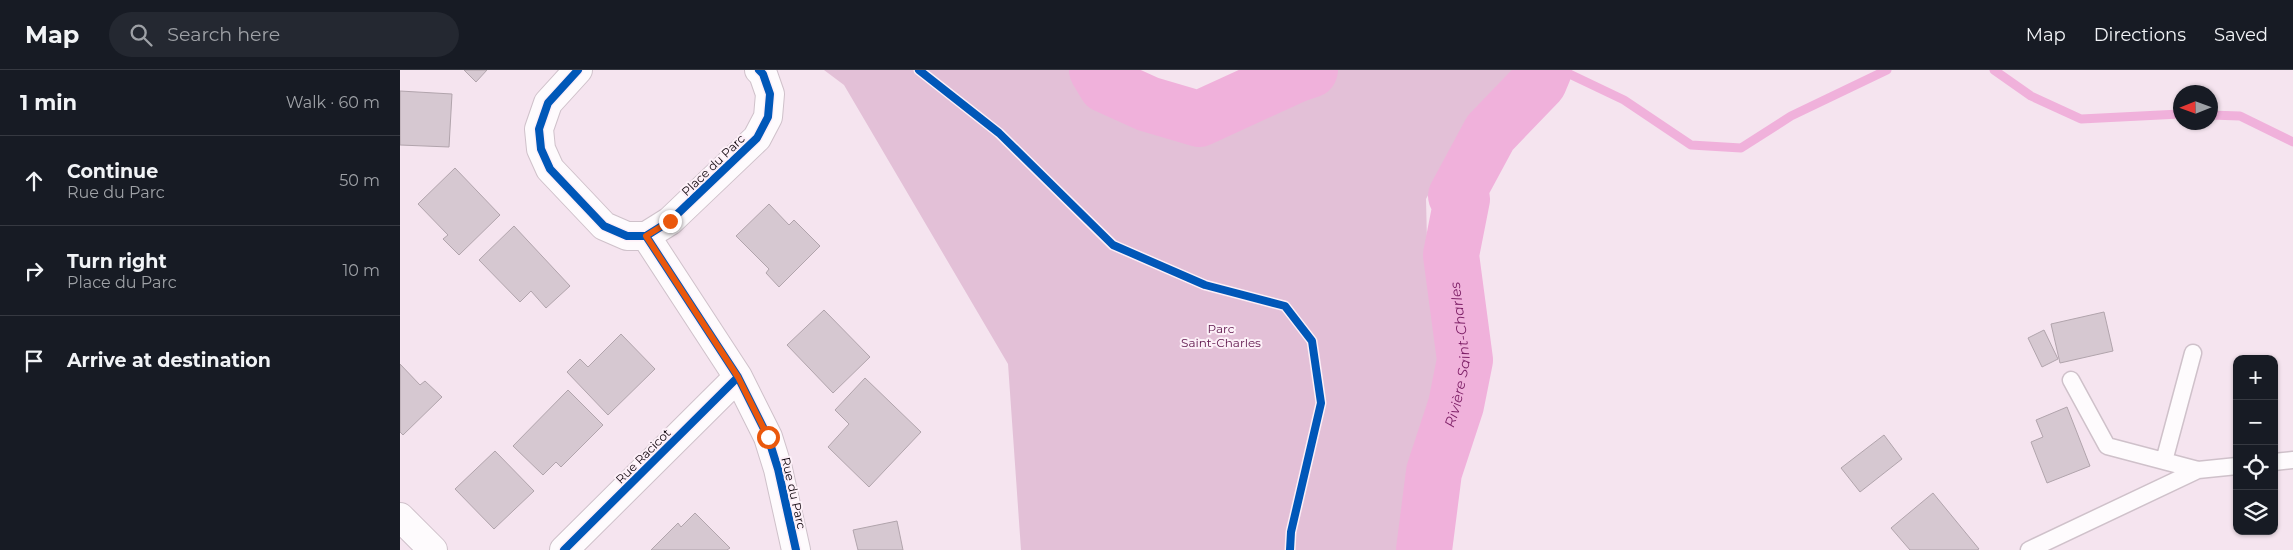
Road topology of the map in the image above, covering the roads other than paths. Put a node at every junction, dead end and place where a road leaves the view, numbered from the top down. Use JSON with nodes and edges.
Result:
{"nodes":[{"id":1,"x":578,"y":70,"type":"edge"},
{"id":2,"x":758,"y":70,"type":"edge"},
{"id":3,"x":646,"y":236,"type":"junction"},
{"id":4,"x":2193,"y":353,"type":"dead end"},
{"id":5,"x":738,"y":377,"type":"junction"},
{"id":6,"x":2072,"y":380,"type":"dead end"},
{"id":7,"x":2293,"y":460,"type":"edge"},
{"id":8,"x":2164,"y":461,"type":"junction"},
{"id":9,"x":2278,"y":462,"type":"edge"},
{"id":10,"x":2233,"y":466,"type":"edge"},
{"id":11,"x":2198,"y":470,"type":"junction"},
{"id":12,"x":400,"y":517,"type":"edge"},
{"id":13,"x":433,"y":550,"type":"edge"},
{"id":14,"x":564,"y":550,"type":"edge"},
{"id":15,"x":796,"y":550,"type":"edge"},
{"id":16,"x":2029,"y":550,"type":"edge"}],
"edges":[{"from":1,"to":3,"type":"street"},
{"from":2,"to":3,"type":"street","name":"Place du Parc"},
{"from":3,"to":5,"type":"street","name":"Rue du Parc"},
{"from":4,"to":8,"type":"lane"},
{"from":5,"to":14,"type":"street","name":"Rue Racicot"},
{"from":5,"to":15,"type":"street","name":"Rue du Parc"},
{"from":6,"to":8,"type":"lane"},
{"from":7,"to":9,"type":"lane"},
{"from":8,"to":11,"type":"lane"},
{"from":10,"to":11,"type":"lane"},
{"from":11,"to":16,"type":"lane"},
{"from":12,"to":13,"type":"street"}]}
